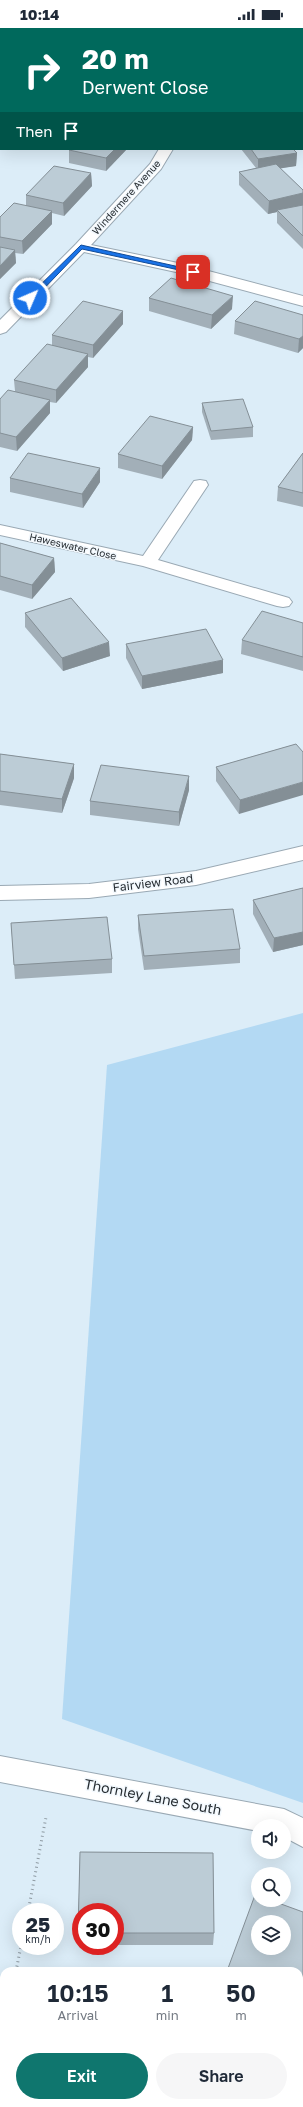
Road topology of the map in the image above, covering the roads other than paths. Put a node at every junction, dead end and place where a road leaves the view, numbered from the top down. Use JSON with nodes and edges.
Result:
{"nodes":[{"id":1,"x":165,"y":150,"type":"edge"},
{"id":2,"x":81,"y":247,"type":"junction"},
{"id":3,"x":303,"y":301,"type":"edge"},
{"id":4,"x":0,"y":329,"type":"edge"},
{"id":5,"x":200,"y":485,"type":"dead end"},
{"id":6,"x":0,"y":530,"type":"edge"},
{"id":7,"x":147,"y":562,"type":"junction"},
{"id":8,"x":283,"y":602,"type":"dead end"},
{"id":9,"x":303,"y":853,"type":"edge"},
{"id":10,"x":0,"y":892,"type":"edge"},
{"id":11,"x":0,"y":1769,"type":"edge"},
{"id":12,"x":303,"y":1833,"type":"edge"}],
"edges":[{"from":1,"to":2,"type":"street","name":"Windermere Avenue"},
{"from":2,"to":3,"type":"street"},
{"from":2,"to":4,"type":"street","name":"Windermere Avenue"},
{"from":5,"to":7,"type":"street"},
{"from":6,"to":7,"type":"street","name":"Haweswater Close"},
{"from":7,"to":8,"type":"street","name":"Haweswater Close"},
{"from":9,"to":10,"type":"street","name":"Fairview Road"},
{"from":11,"to":12,"type":"street","name":"Thornley Lane South"}]}
